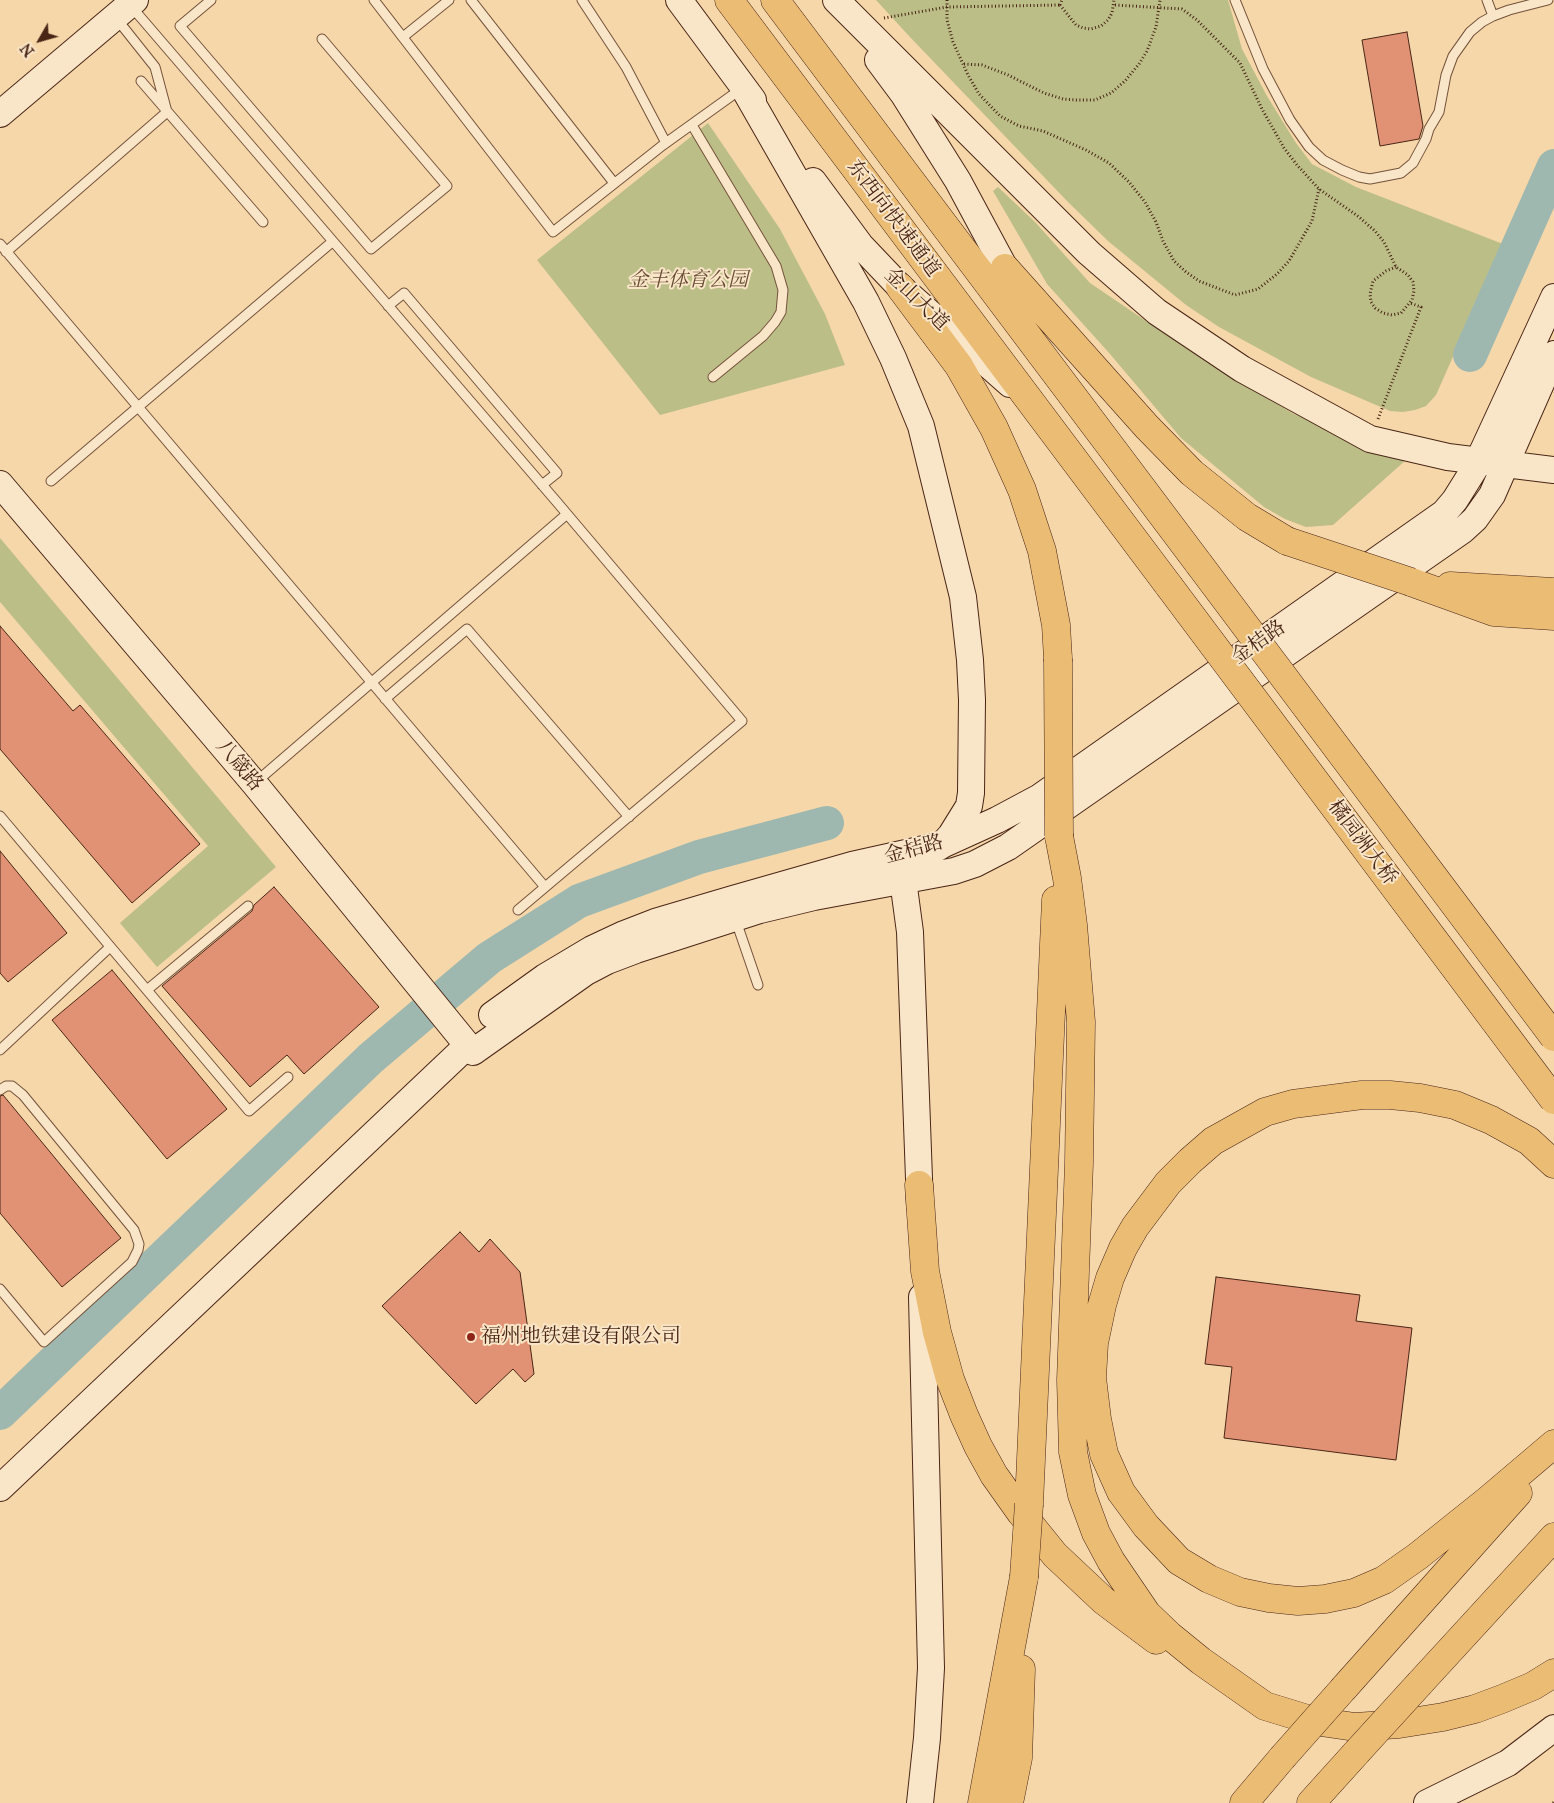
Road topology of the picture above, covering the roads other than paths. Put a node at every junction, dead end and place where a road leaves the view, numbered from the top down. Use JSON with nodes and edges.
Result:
{"nodes":[{"id":1,"x":374,"y":0,"type":"edge"},
{"id":2,"x":449,"y":0,"type":"edge"},
{"id":3,"x":471,"y":0,"type":"edge"},
{"id":4,"x":582,"y":0,"type":"edge"},
{"id":5,"x":679,"y":0,"type":"edge"},
{"id":6,"x":729,"y":0,"type":"edge"},
{"id":7,"x":775,"y":0,"type":"edge"},
{"id":8,"x":835,"y":0,"type":"edge"},
{"id":9,"x":1235,"y":0,"type":"edge"},
{"id":10,"x":1487,"y":0,"type":"edge"},
{"id":11,"x":1548,"y":0,"type":"edge"},
{"id":12,"x":205,"y":2,"type":"edge"},
{"id":13,"x":126,"y":5,"type":"edge"},
{"id":14,"x":1493,"y":16,"type":"junction"},
{"id":15,"x":403,"y":37,"type":"junction"},
{"id":16,"x":322,"y":39,"type":"dead end"},
{"id":17,"x":141,"y":81,"type":"dead end"},
{"id":18,"x":743,"y":87,"type":"junction"},
{"id":19,"x":167,"y":112,"type":"junction"},
{"id":20,"x":0,"y":114,"type":"edge"},
{"id":21,"x":692,"y":125,"type":"junction"},
{"id":22,"x":666,"y":143,"type":"junction"},
{"id":23,"x":614,"y":183,"type":"junction"},
{"id":24,"x":263,"y":222,"type":"dead end"},
{"id":25,"x":332,"y":242,"type":"junction"},
{"id":26,"x":3,"y":248,"type":"edge"},
{"id":27,"x":1005,"y":268,"type":"junction"},
{"id":28,"x":900,"y":287,"type":"junction"},
{"id":29,"x":1554,"y":297,"type":"edge"},
{"id":30,"x":388,"y":306,"type":"junction"},
{"id":31,"x":1554,"y":354,"type":"edge"},
{"id":32,"x":714,"y":377,"type":"dead end"},
{"id":33,"x":138,"y":407,"type":"junction"},
{"id":34,"x":1086,"y":414,"type":"junction"},
{"id":35,"x":1057,"y":437,"type":"junction"},
{"id":36,"x":1478,"y":461,"type":"junction"},
{"id":37,"x":1506,"y":463,"type":"junction"},
{"id":38,"x":1554,"y":470,"type":"edge"},
{"id":39,"x":51,"y":481,"type":"dead end"},
{"id":40,"x":0,"y":484,"type":"edge"},
{"id":41,"x":542,"y":485,"type":"junction"},
{"id":42,"x":567,"y":514,"type":"junction"},
{"id":43,"x":1411,"y":582,"type":"junction"},
{"id":44,"x":1169,"y":586,"type":"joint"},
{"id":45,"x":1554,"y":592,"type":"edge"},
{"id":46,"x":1554,"y":616,"type":"edge"},
{"id":47,"x":371,"y":682,"type":"junction"},
{"id":48,"x":385,"y":699,"type":"junction"},
{"id":49,"x":254,"y":784,"type":"junction"},
{"id":50,"x":0,"y":816,"type":"edge"},
{"id":51,"x":629,"y":817,"type":"junction"},
{"id":52,"x":1059,"y":836,"type":"junction"},
{"id":53,"x":942,"y":844,"type":"junction"},
{"id":54,"x":903,"y":880,"type":"junction"},
{"id":55,"x":545,"y":888,"type":"junction"},
{"id":56,"x":248,"y":906,"type":"dead end"},
{"id":57,"x":518,"y":910,"type":"dead end"},
{"id":58,"x":735,"y":918,"type":"junction"},
{"id":59,"x":110,"y":947,"type":"junction"},
{"id":60,"x":758,"y":985,"type":"dead end"},
{"id":61,"x":147,"y":990,"type":"junction"},
{"id":62,"x":1554,"y":1037,"type":"edge"},
{"id":63,"x":462,"y":1038,"type":"junction"},
{"id":64,"x":0,"y":1050,"type":"edge"},
{"id":65,"x":288,"y":1077,"type":"dead end"},
{"id":66,"x":0,"y":1090,"type":"edge"},
{"id":67,"x":1554,"y":1100,"type":"edge"},
{"id":68,"x":1554,"y":1164,"type":"edge"},
{"id":69,"x":919,"y":1185,"type":"junction"},
{"id":70,"x":0,"y":1288,"type":"edge"},
{"id":71,"x":1554,"y":1444,"type":"edge"},
{"id":72,"x":1554,"y":1452,"type":"edge"},
{"id":73,"x":0,"y":1488,"type":"edge"},
{"id":74,"x":1554,"y":1537,"type":"edge"},
{"id":75,"x":1024,"y":1577,"type":"junction"},
{"id":76,"x":1554,"y":1673,"type":"edge"},
{"id":77,"x":1265,"y":1706,"type":"junction"},
{"id":78,"x":1554,"y":1728,"type":"edge"},
{"id":79,"x":920,"y":1803,"type":"edge"},
{"id":80,"x":982,"y":1803,"type":"edge"},
{"id":81,"x":1010,"y":1803,"type":"edge"},
{"id":82,"x":1244,"y":1803,"type":"edge"},
{"id":83,"x":1311,"y":1803,"type":"edge"},
{"id":84,"x":1427,"y":1803,"type":"edge"}],
"edges":[{"from":1,"to":15,"type":"lane"},
{"from":2,"to":15,"type":"lane"},
{"from":3,"to":23,"type":"lane"},
{"from":4,"to":22,"type":"lane"},
{"from":5,"to":18,"type":"main road","name":"金山大道"},
{"from":6,"to":35,"type":"highway","name":"东西向快速通道"},
{"from":7,"to":34,"type":"highway","name":"东西向快速通道"},
{"from":8,"to":27,"type":"main road"},
{"from":8,"to":36,"type":"main road"},
{"from":9,"to":14,"type":"lane"},
{"from":10,"to":14,"type":"lane"},
{"from":11,"to":14,"type":"lane"},
{"from":12,"to":16,"type":"lane"},
{"from":13,"to":19,"type":"lane"},
{"from":13,"to":20,"type":"main road"},
{"from":13,"to":25,"type":"lane"},
{"from":15,"to":23,"type":"lane"},
{"from":17,"to":19,"type":"lane"},
{"from":18,"to":21,"type":"lane"},
{"from":18,"to":28,"type":"main road","name":"金山大道"},
{"from":18,"to":53,"type":"main road"},
{"from":19,"to":24,"type":"lane"},
{"from":19,"to":26,"type":"lane"},
{"from":21,"to":22,"type":"lane"},
{"from":21,"to":32,"type":"lane"},
{"from":22,"to":23,"type":"lane"},
{"from":25,"to":30,"type":"lane"},
{"from":25,"to":33,"type":"lane"},
{"from":26,"to":33,"type":"lane"},
{"from":27,"to":34,"type":"main road"},
{"from":27,"to":43,"type":"highway","bridge":true},
{"from":28,"to":35,"type":"main road","name":"金山大道"},
{"from":28,"to":52,"type":"highway","bridge":true},
{"from":29,"to":36,"type":"main road","name":"金桔路"},
{"from":30,"to":41,"type":"lane"},
{"from":30,"to":41,"type":"lane"},
{"from":31,"to":37,"type":"main road"},
{"from":33,"to":39,"type":"lane"},
{"from":33,"to":47,"type":"lane"},
{"from":34,"to":62,"type":"highway","name":"橘园洲大桥","bridge":true},
{"from":35,"to":44,"type":"highway","name":"金山大道"},
{"from":36,"to":37,"type":"main road"},
{"from":36,"to":53,"type":"main road","name":"金桔路"},
{"from":37,"to":38,"type":"main road"},
{"from":37,"to":54,"type":"main road"},
{"from":40,"to":49,"type":"main road","name":"八箴路"},
{"from":41,"to":42,"type":"lane"},
{"from":42,"to":47,"type":"lane"},
{"from":42,"to":51,"type":"lane"},
{"from":43,"to":45,"type":"highway"},
{"from":43,"to":46,"type":"highway"},
{"from":44,"to":67,"type":"highway","name":"橘园洲大桥","bridge":true},
{"from":47,"to":48,"type":"lane"},
{"from":47,"to":49,"type":"lane"},
{"from":48,"to":51,"type":"lane"},
{"from":48,"to":55,"type":"lane"},
{"from":49,"to":63,"type":"main road","name":"八箴路"},
{"from":50,"to":59,"type":"lane"},
{"from":51,"to":55,"type":"lane"},
{"from":52,"to":75,"type":"highway","bridge":true},
{"from":52,"to":77,"type":"highway"},
{"from":53,"to":54,"type":"main road"},
{"from":53,"to":63,"type":"main road","name":"金桔路"},
{"from":54,"to":58,"type":"main road"},
{"from":54,"to":69,"type":"main road"},
{"from":55,"to":57,"type":"lane"},
{"from":56,"to":61,"type":"lane"},
{"from":58,"to":60,"type":"lane"},
{"from":58,"to":63,"type":"main road"},
{"from":59,"to":61,"type":"lane"},
{"from":59,"to":64,"type":"lane"},
{"from":61,"to":65,"type":"lane"},
{"from":63,"to":73,"type":"main road"},
{"from":66,"to":70,"type":"lane"},
{"from":68,"to":71,"type":"highway"},
{"from":69,"to":77,"type":"highway"},
{"from":69,"to":79,"type":"main road"},
{"from":72,"to":82,"type":"highway","bridge":true},
{"from":74,"to":83,"type":"highway","bridge":true},
{"from":75,"to":80,"type":"highway"},
{"from":75,"to":81,"type":"highway"},
{"from":76,"to":77,"type":"highway"},
{"from":78,"to":84,"type":"main road"}]}
